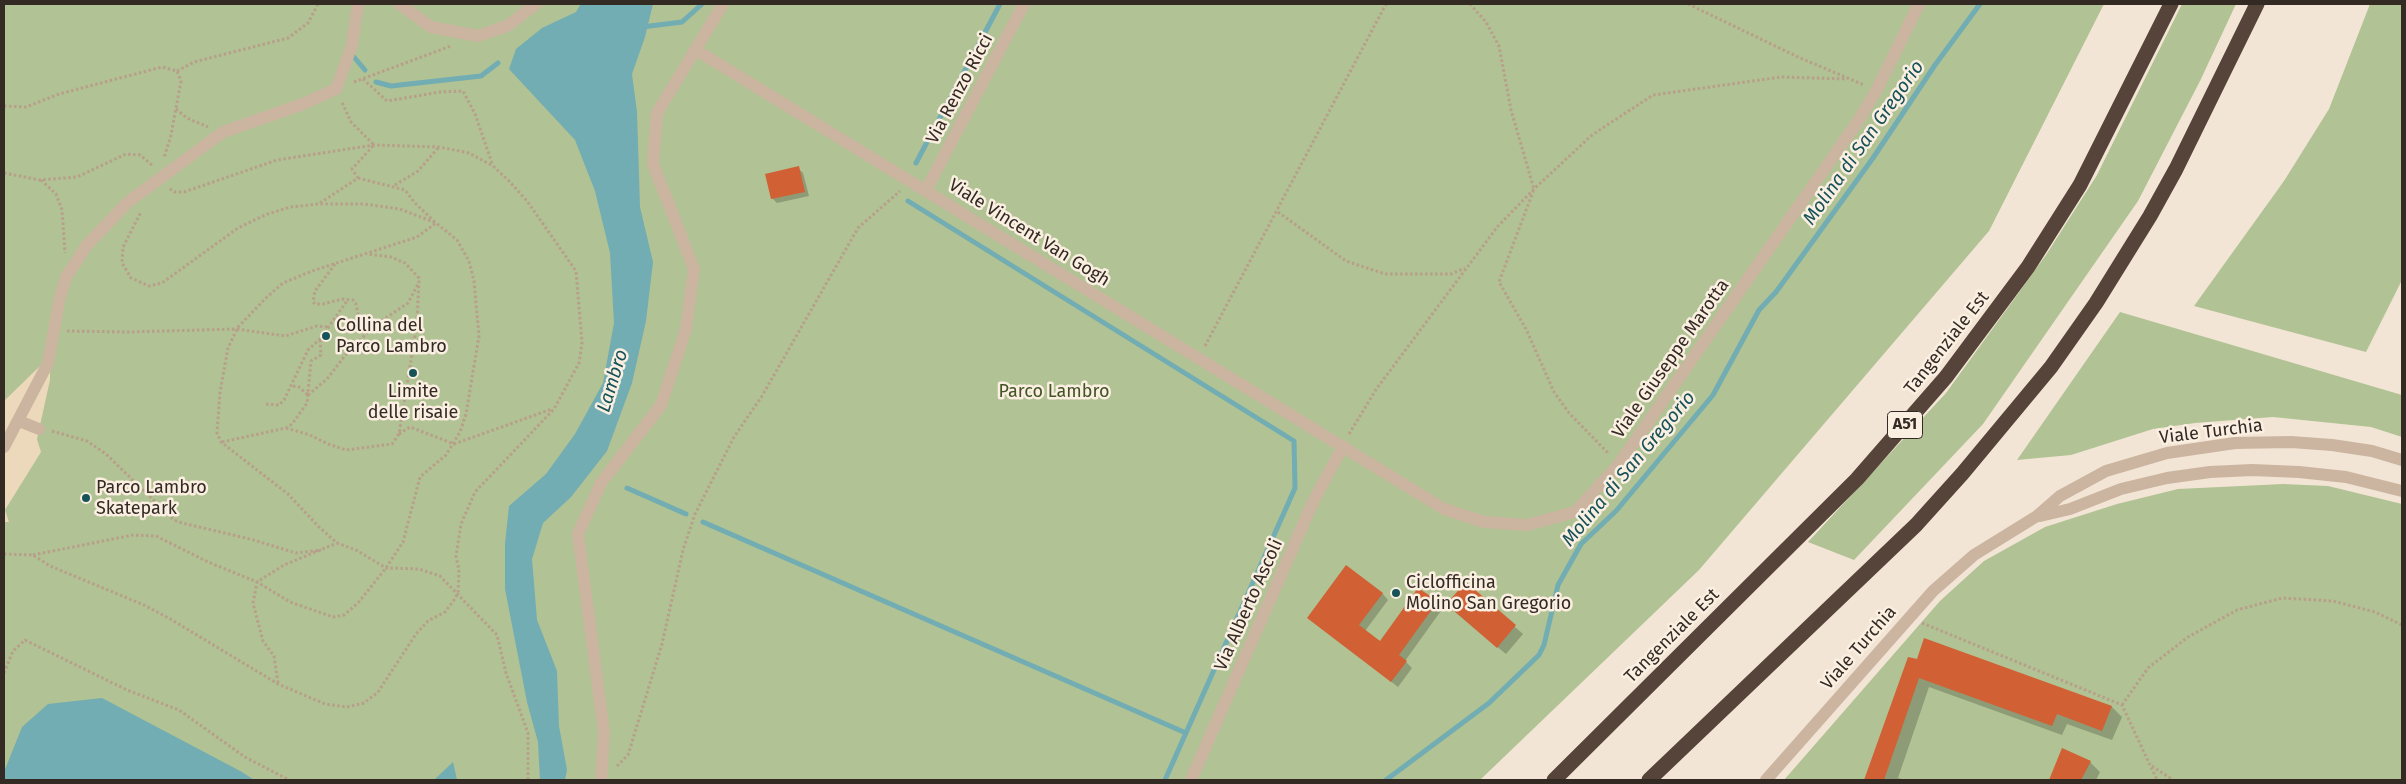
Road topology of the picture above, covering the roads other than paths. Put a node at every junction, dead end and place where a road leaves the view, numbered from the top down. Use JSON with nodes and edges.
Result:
{"nodes":[{"id":1,"x":358,"y":4,"type":"edge"},
{"id":2,"x":398,"y":4,"type":"edge"},
{"id":3,"x":536,"y":4,"type":"edge"},
{"id":4,"x":723,"y":4,"type":"edge"},
{"id":5,"x":1024,"y":4,"type":"edge"},
{"id":6,"x":1918,"y":4,"type":"edge"},
{"id":7,"x":2171,"y":4,"type":"edge"},
{"id":8,"x":2257,"y":4,"type":"edge"},
{"id":9,"x":696,"y":50,"type":"junction"},
{"id":10,"x":926,"y":190,"type":"junction"},
{"id":11,"x":19,"y":421,"type":"junction"},
{"id":12,"x":39,"y":429,"type":"road end"},
{"id":13,"x":1344,"y":446,"type":"junction"},
{"id":14,"x":4,"y":447,"type":"edge"},
{"id":15,"x":2402,"y":460,"type":"edge"},
{"id":16,"x":2402,"y":491,"type":"edge"},
{"id":17,"x":2038,"y":516,"type":"junction"},
{"id":18,"x":601,"y":780,"type":"edge"},
{"id":19,"x":1191,"y":780,"type":"edge"},
{"id":20,"x":1554,"y":780,"type":"edge"},
{"id":21,"x":1649,"y":780,"type":"edge"},
{"id":22,"x":1766,"y":780,"type":"edge"}],
"edges":[{"from":1,"to":11,"type":"street"},
{"from":2,"to":3,"type":"street"},
{"from":4,"to":9,"type":"street"},
{"from":5,"to":10,"type":"street","name":"Via Renzo Ricci"},
{"from":6,"to":13,"type":"street","name":"Viale Giuseppe Marotta"},
{"from":7,"to":20,"type":"highway","name":"Tangenziale Est","number":"A51"},
{"from":8,"to":21,"type":"highway"},
{"from":9,"to":10,"type":"street","name":"Viale Vincent Van Gogh"},
{"from":9,"to":18,"type":"street"},
{"from":10,"to":13,"type":"street","name":"Viale Vincent Van Gogh"},
{"from":11,"to":12,"type":"street"},
{"from":11,"to":14,"type":"street"},
{"from":13,"to":19,"type":"street","name":"Via Alberto Ascoli"},
{"from":15,"to":17,"type":"street","name":"Viale Turchia"},
{"from":16,"to":17,"type":"street","name":"Viale Turchia"},
{"from":17,"to":22,"type":"street","name":"Viale Turchia"}]}
